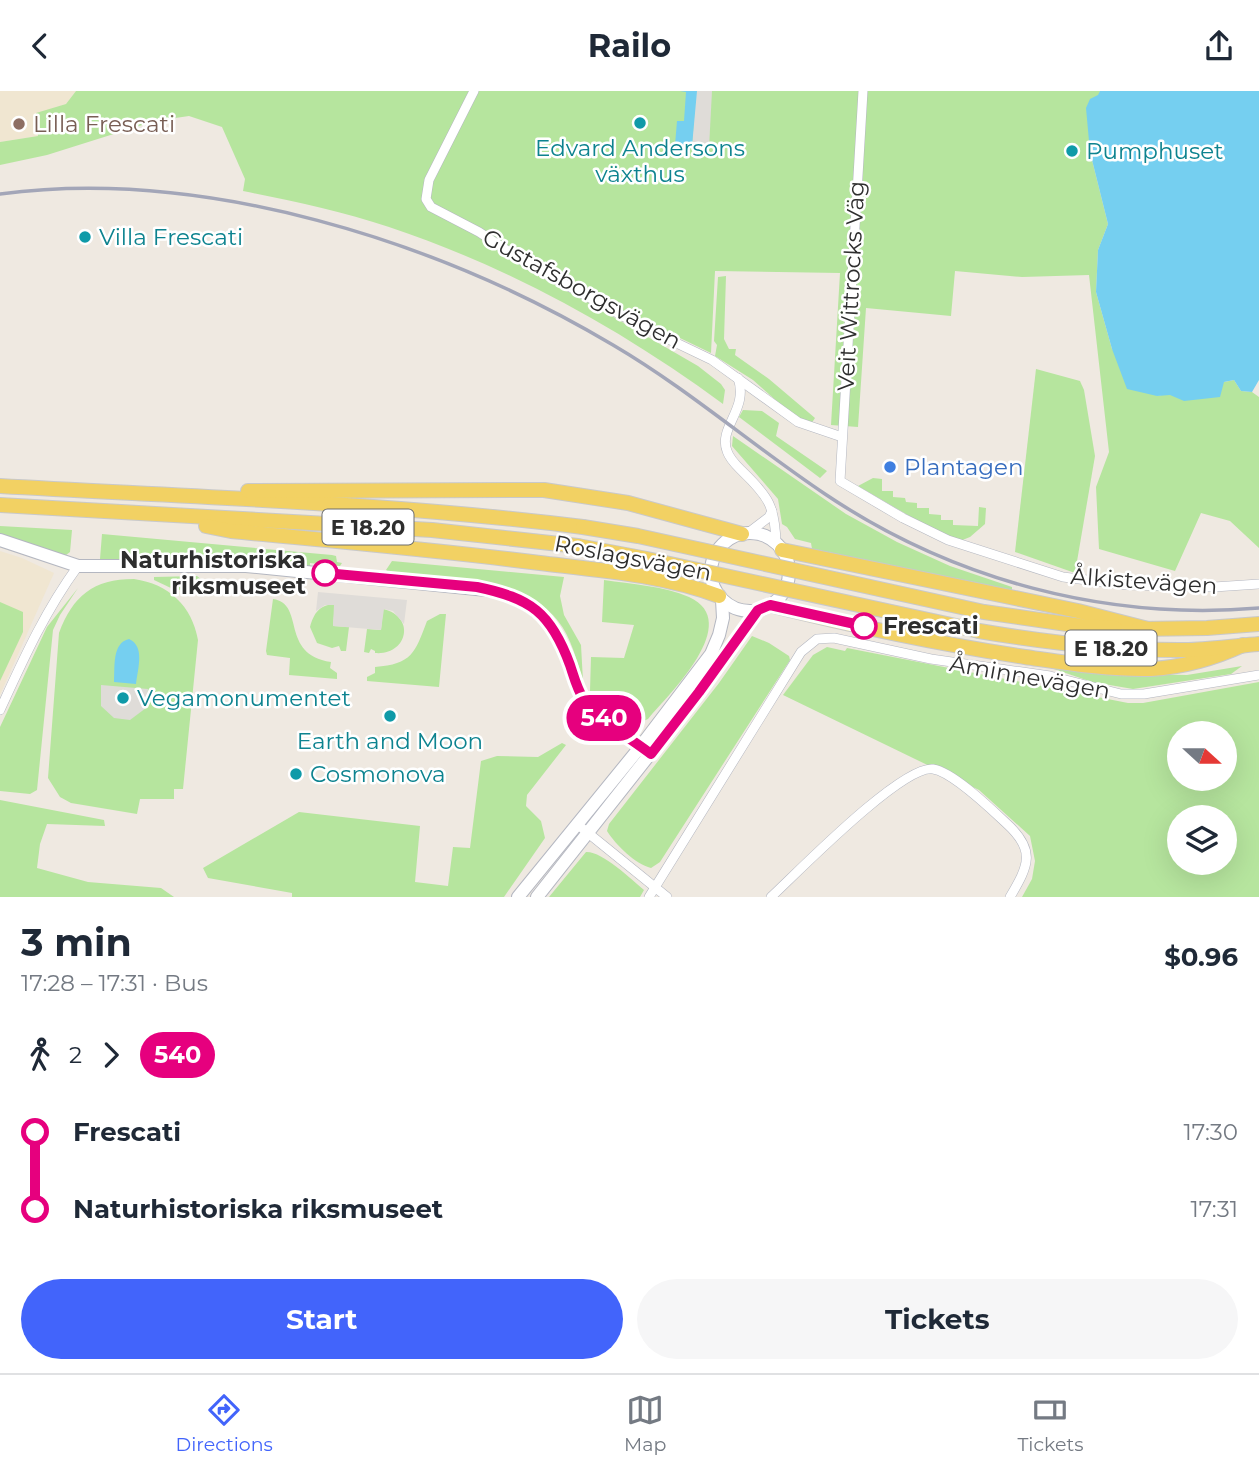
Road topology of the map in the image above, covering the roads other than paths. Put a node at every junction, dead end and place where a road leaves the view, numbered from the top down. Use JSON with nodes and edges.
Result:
{"nodes":[{"id":1,"x":474,"y":91,"type":"edge"},
{"id":2,"x":863,"y":91,"type":"edge"},
{"id":3,"x":738,"y":378,"type":"junction"},
{"id":4,"x":760,"y":395,"type":"junction"},
{"id":5,"x":739,"y":405,"type":"junction"},
{"id":6,"x":842,"y":437,"type":"junction"},
{"id":7,"x":840,"y":481,"type":"joint"},
{"id":8,"x":0,"y":486,"type":"edge"},
{"id":9,"x":187,"y":497,"type":"junction"},
{"id":10,"x":0,"y":505,"type":"edge"},
{"id":11,"x":772,"y":511,"type":"junction"},
{"id":12,"x":156,"y":516,"type":"junction"},
{"id":13,"x":745,"y":533,"type":"junction"},
{"id":14,"x":0,"y":540,"type":"edge"},
{"id":15,"x":779,"y":546,"type":"junction"},
{"id":16,"x":78,"y":566,"type":"junction"},
{"id":17,"x":1259,"y":584,"type":"edge"},
{"id":18,"x":721,"y":598,"type":"junction"},
{"id":19,"x":764,"y":608,"type":"junction"},
{"id":20,"x":1259,"y":624,"type":"edge"},
{"id":21,"x":1148,"y":629,"type":"junction"},
{"id":22,"x":1259,"y":644,"type":"edge"},
{"id":23,"x":1243,"y":645,"type":"junction"},
{"id":24,"x":1259,"y":675,"type":"edge"},
{"id":25,"x":0,"y":710,"type":"edge"},
{"id":26,"x":646,"y":750,"type":"junction"},
{"id":27,"x":577,"y":824,"type":"junction"},
{"id":28,"x":589,"y":833,"type":"junction"},
{"id":29,"x":656,"y":887,"type":"junction"},
{"id":30,"x":518,"y":897,"type":"edge"},
{"id":31,"x":537,"y":897,"type":"edge"},
{"id":32,"x":649,"y":897,"type":"edge"},
{"id":33,"x":667,"y":897,"type":"edge"},
{"id":34,"x":771,"y":897,"type":"edge"},
{"id":35,"x":1010,"y":897,"type":"edge"}],
"edges":[{"from":1,"to":3,"type":"street","name":"Gustafsborgsvägen"},
{"from":2,"to":6,"type":"street","name":"Veit Wittrocks Väg"},
{"from":3,"to":4,"type":"street","name":"Gustafsborgsvägen"},
{"from":3,"to":5,"type":"street"},
{"from":4,"to":5,"type":"street"},
{"from":4,"to":6,"type":"street","name":"Gustafsborgsvägen"},
{"from":5,"to":11,"type":"street"},
{"from":6,"to":7,"type":"street","name":"Veit Wittrocks Väg"},
{"from":7,"to":17,"type":"street","name":"Ålkistevägen"},
{"from":8,"to":9,"type":"main road","name":"Roslagsvägen","number":"E 18.20"},
{"from":9,"to":13,"type":"main road"},
{"from":9,"to":21,"type":"main road","name":"Roslagsvägen","number":"E 18.20","bridge":true},
{"from":10,"to":12,"type":"main road","name":"Roslagsvägen","number":"E 18.20"},
{"from":11,"to":13,"type":"street"},
{"from":11,"to":15,"type":"street"},
{"from":12,"to":18,"type":"main road"},
{"from":12,"to":23,"type":"main road","name":"Roslagsvägen","number":"E 18.20","bridge":true},
{"from":13,"to":15,"type":"street"},
{"from":13,"to":18,"type":"street"},
{"from":14,"to":16,"type":"street"},
{"from":15,"to":19,"type":"street"},
{"from":15,"to":21,"type":"main road"},
{"from":16,"to":25,"type":"street"},
{"from":16,"to":26,"type":"street"},
{"from":18,"to":19,"type":"street"},
{"from":18,"to":26,"type":"street"},
{"from":19,"to":23,"type":"main road"},
{"from":19,"to":26,"type":"street"},
{"from":20,"to":21,"type":"main road","name":"Roslagsvägen","number":"E 18.20"},
{"from":22,"to":23,"type":"main road","name":"Roslagsvägen","number":"E 18.20"},
{"from":24,"to":29,"type":"street","name":"Åminnevägen"},
{"from":26,"to":27,"type":"street"},
{"from":26,"to":28,"type":"street"},
{"from":27,"to":28,"type":"street"},
{"from":27,"to":30,"type":"street"},
{"from":28,"to":29,"type":"street"},
{"from":28,"to":31,"type":"street"},
{"from":29,"to":32,"type":"street","name":"Åminnevägen"},
{"from":29,"to":33,"type":"street"},
{"from":34,"to":35,"type":"street"}]}
